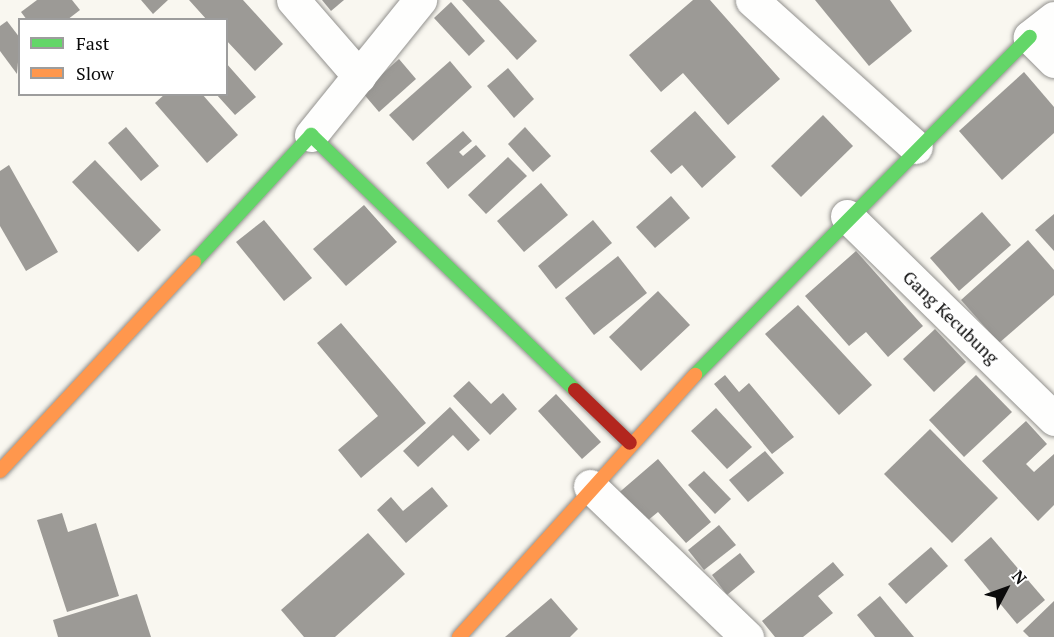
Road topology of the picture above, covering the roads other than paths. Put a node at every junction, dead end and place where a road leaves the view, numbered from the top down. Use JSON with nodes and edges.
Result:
{"nodes":[{"id":1,"x":294,"y":0,"type":"edge"},
{"id":2,"x":420,"y":0,"type":"edge"},
{"id":3,"x":752,"y":0,"type":"edge"},
{"id":4,"x":1042,"y":28,"type":"edge"},
{"id":5,"x":1054,"y":61,"type":"edge"},
{"id":6,"x":360,"y":76,"type":"junction"},
{"id":7,"x":311,"y":135,"type":"junction"},
{"id":8,"x":916,"y":147,"type":"junction"},
{"id":9,"x":847,"y":216,"type":"junction"},
{"id":10,"x":1054,"y":419,"type":"edge"},
{"id":11,"x":630,"y":443,"type":"junction"},
{"id":12,"x":0,"y":471,"type":"edge"},
{"id":13,"x":590,"y":486,"type":"junction"},
{"id":14,"x":459,"y":637,"type":"edge"},
{"id":15,"x":747,"y":637,"type":"edge"}],
"edges":[{"from":1,"to":6,"type":"street"},
{"from":2,"to":6,"type":"street"},
{"from":3,"to":8,"type":"street"},
{"from":4,"to":5,"type":"street"},
{"from":4,"to":8,"type":"street"},
{"from":6,"to":7,"type":"street"},
{"from":7,"to":11,"type":"street"},
{"from":7,"to":12,"type":"street"},
{"from":8,"to":9,"type":"street"},
{"from":9,"to":10,"type":"street","name":"Gang Kecubung"},
{"from":9,"to":11,"type":"street"},
{"from":11,"to":13,"type":"street"},
{"from":13,"to":14,"type":"street"},
{"from":13,"to":15,"type":"street"}]}
